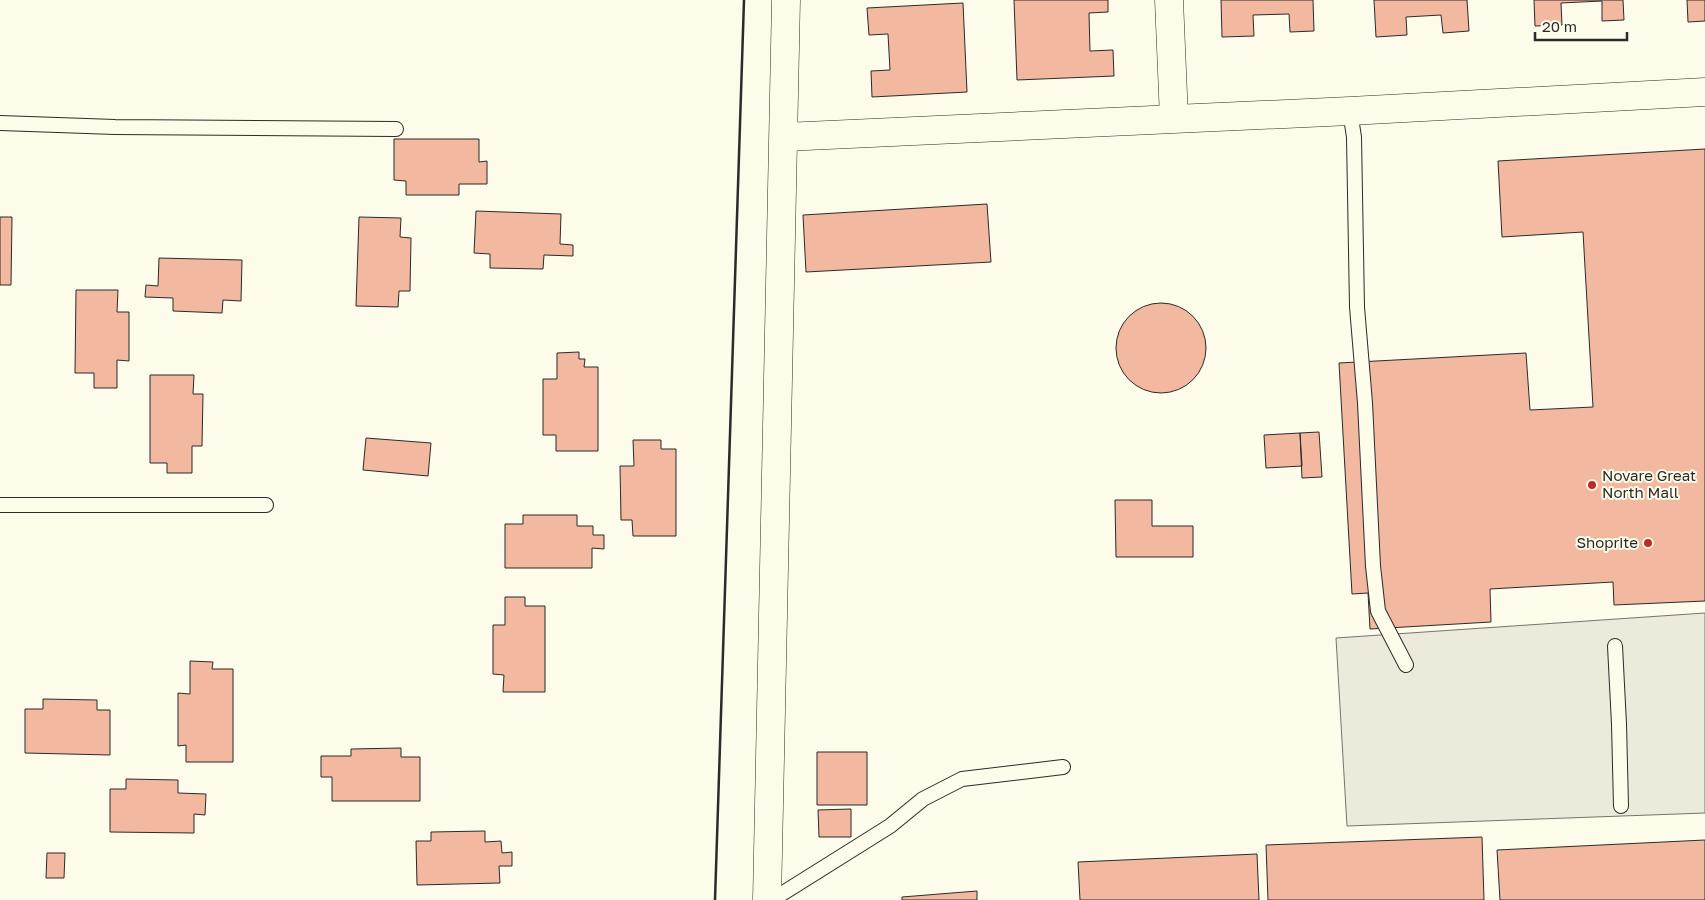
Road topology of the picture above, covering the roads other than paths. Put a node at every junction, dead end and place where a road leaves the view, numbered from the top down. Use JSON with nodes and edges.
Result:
{"nodes":[{"id":1,"x":786,"y":0,"type":"edge"},
{"id":2,"x":1169,"y":0,"type":"edge"},
{"id":3,"x":1705,"y":92,"type":"edge"},
{"id":4,"x":1350,"y":111,"type":"junction"},
{"id":5,"x":1174,"y":118,"type":"junction"},
{"id":6,"x":0,"y":123,"type":"edge"},
{"id":7,"x":396,"y":129,"type":"dead end"},
{"id":8,"x":784,"y":137,"type":"junction"},
{"id":9,"x":0,"y":505,"type":"edge"},
{"id":10,"x":266,"y":505,"type":"dead end"},
{"id":11,"x":1615,"y":646,"type":"dead end"},
{"id":12,"x":1406,"y":665,"type":"dead end"},
{"id":13,"x":1063,"y":767,"type":"dead end"},
{"id":14,"x":1621,"y":806,"type":"dead end"},
{"id":15,"x":767,"y":900,"type":"edge"},
{"id":16,"x":772,"y":900,"type":"edge"}],
"edges":[{"from":1,"to":8,"type":"street"},
{"from":2,"to":5,"type":"street"},
{"from":3,"to":4,"type":"street"},
{"from":4,"to":5,"type":"street"},
{"from":4,"to":12,"type":"lane"},
{"from":5,"to":8,"type":"street"},
{"from":6,"to":7,"type":"lane"},
{"from":8,"to":15,"type":"street"},
{"from":9,"to":10,"type":"lane"},
{"from":11,"to":14,"type":"lane"},
{"from":13,"to":16,"type":"lane"}]}
